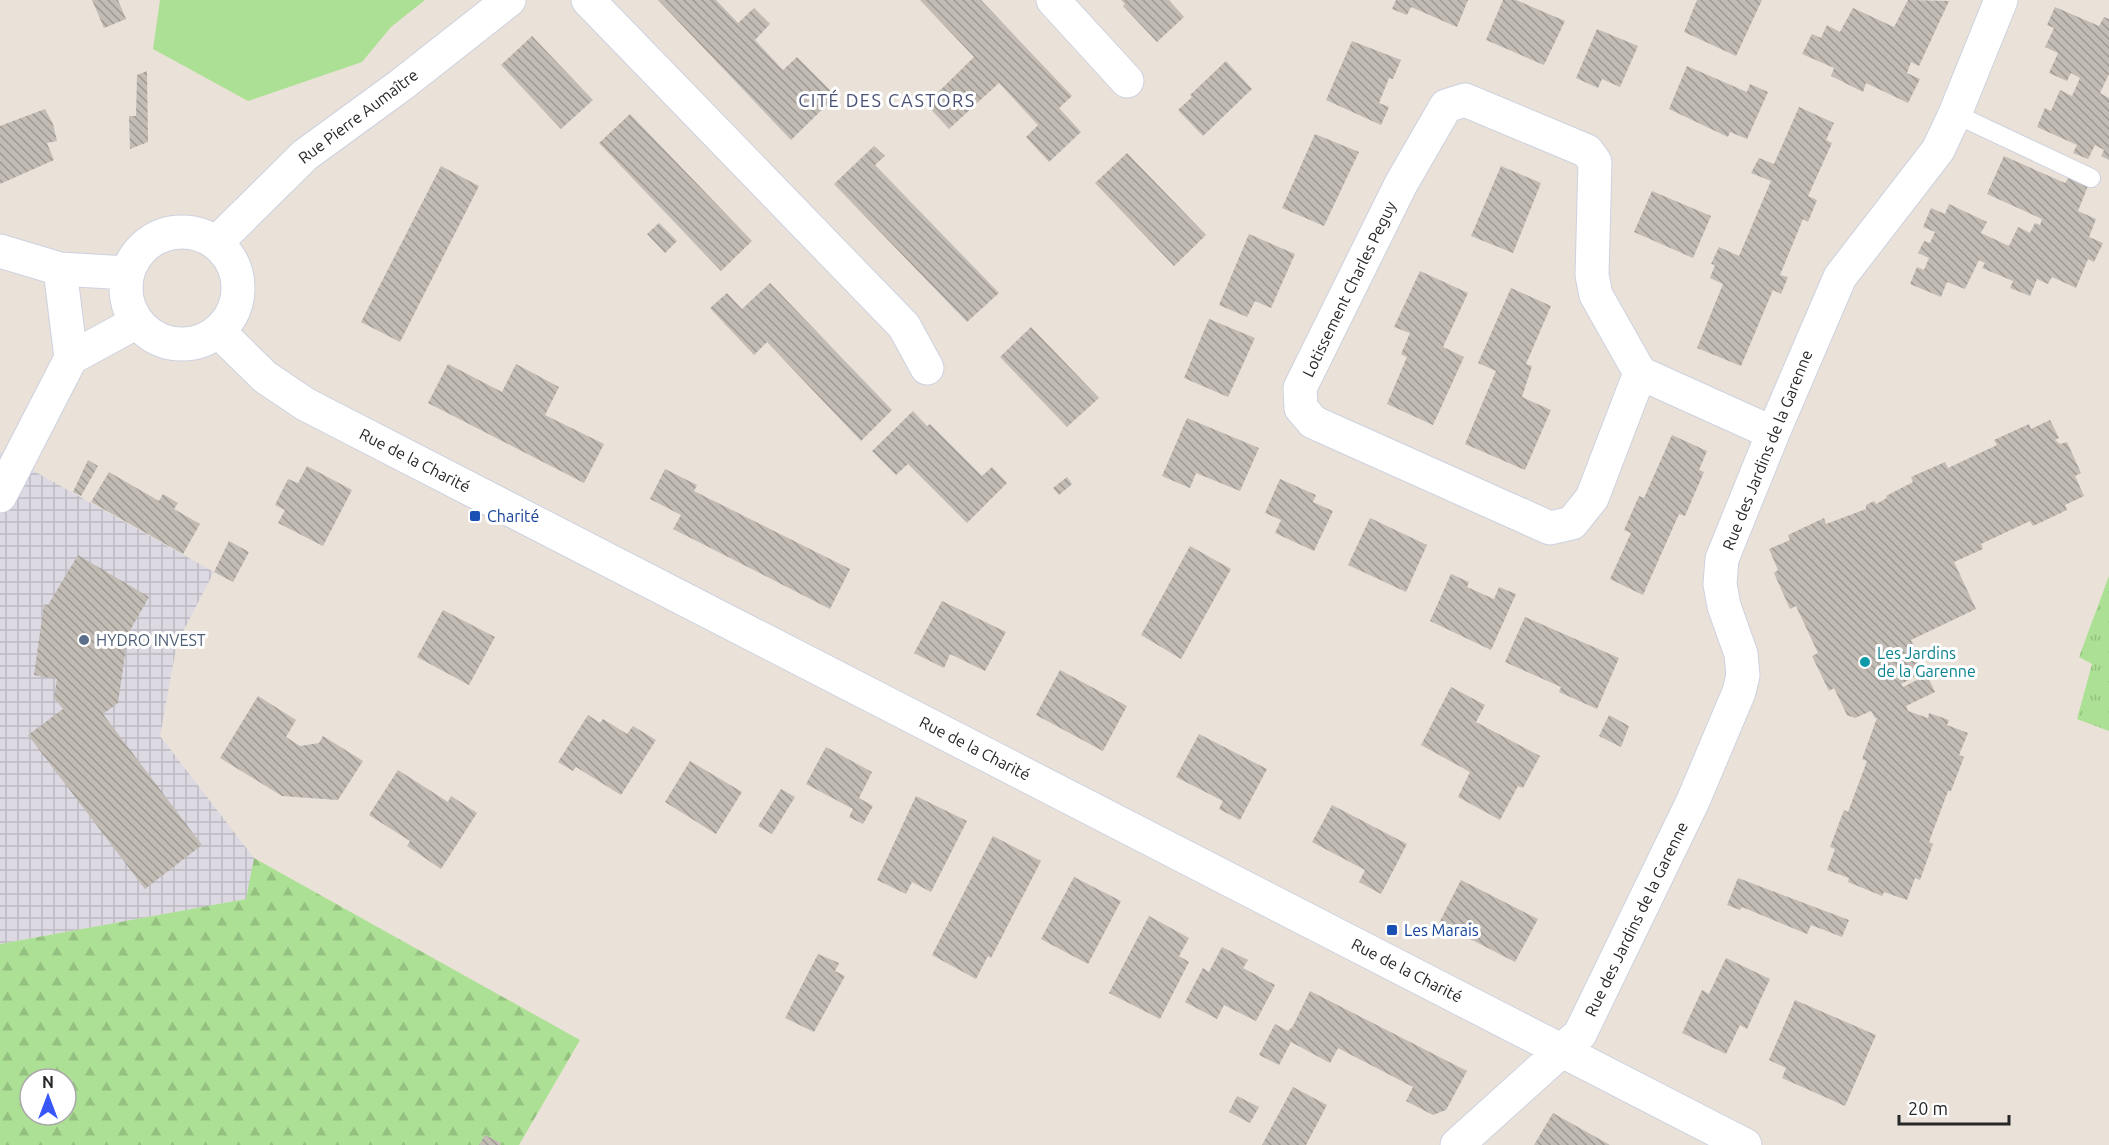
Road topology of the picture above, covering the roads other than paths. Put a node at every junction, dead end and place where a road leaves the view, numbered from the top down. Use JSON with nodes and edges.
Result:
{"nodes":[{"id":1,"x":509,"y":0,"type":"edge"},
{"id":2,"x":588,"y":0,"type":"edge"},
{"id":3,"x":1053,"y":0,"type":"edge"},
{"id":4,"x":2001,"y":0,"type":"edge"},
{"id":5,"x":1127,"y":81,"type":"dead end"},
{"id":6,"x":1956,"y":114,"type":"junction"},
{"id":7,"x":2091,"y":178,"type":"dead end"},
{"id":8,"x":217,"y":242,"type":"junction"},
{"id":9,"x":0,"y":251,"type":"edge"},
{"id":10,"x":60,"y":269,"type":"junction"},
{"id":11,"x":127,"y":273,"type":"junction"},
{"id":12,"x":137,"y":322,"type":"junction"},
{"id":13,"x":218,"y":332,"type":"junction"},
{"id":14,"x":71,"y":358,"type":"junction"},
{"id":15,"x":927,"y":368,"type":"dead end"},
{"id":16,"x":1640,"y":373,"type":"junction"},
{"id":17,"x":1773,"y":433,"type":"junction"},
{"id":18,"x":0,"y":496,"type":"edge"},
{"id":19,"x":1564,"y":1051,"type":"junction"},
{"id":20,"x":1457,"y":1145,"type":"edge"},
{"id":21,"x":1745,"y":1145,"type":"edge"}],
"edges":[{"from":1,"to":8,"type":"street","name":"Rue Pierre Aumaître"},
{"from":2,"to":15,"type":"street"},
{"from":3,"to":5,"type":"street"},
{"from":4,"to":6,"type":"street","name":"Rue des Jardins de la Garenne"},
{"from":6,"to":7,"type":"lane"},
{"from":6,"to":17,"type":"street","name":"Rue des Jardins de la Garenne"},
{"from":8,"to":11,"type":"street"},
{"from":8,"to":13,"type":"street"},
{"from":9,"to":10,"type":"street"},
{"from":10,"to":11,"type":"street"},
{"from":10,"to":14,"type":"street"},
{"from":11,"to":12,"type":"street"},
{"from":12,"to":13,"type":"street"},
{"from":12,"to":14,"type":"street"},
{"from":13,"to":19,"type":"street","name":"Rue de la Charité"},
{"from":14,"to":18,"type":"street"},
{"from":16,"to":16,"type":"street","name":"Lotissement Charles Peguy"},
{"from":16,"to":17,"type":"street"},
{"from":17,"to":19,"type":"street","name":"Rue des Jardins de la Garenne"},
{"from":19,"to":20,"type":"street","name":"Rue des Jardins de la Garenne"},
{"from":19,"to":21,"type":"street","name":"Rue de la Charité"}]}
